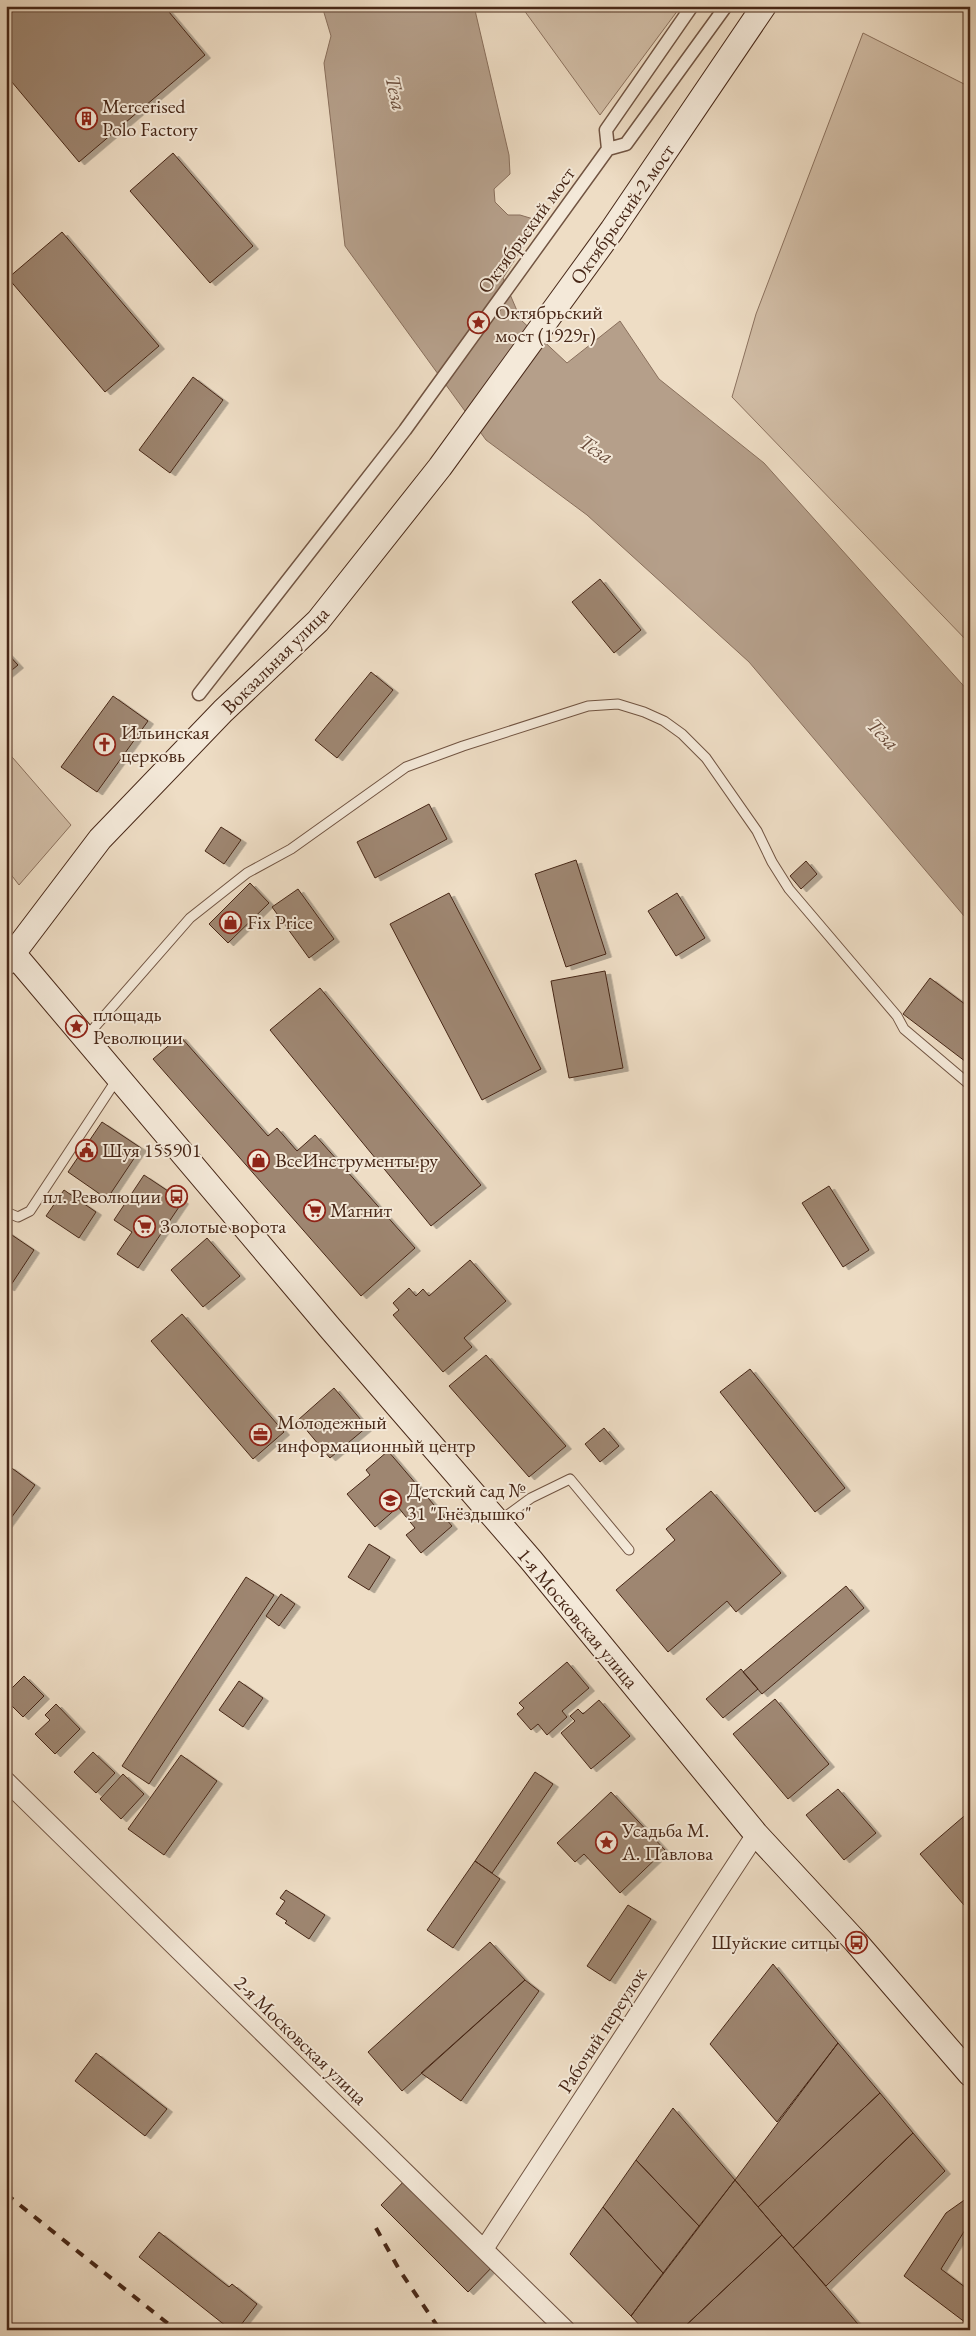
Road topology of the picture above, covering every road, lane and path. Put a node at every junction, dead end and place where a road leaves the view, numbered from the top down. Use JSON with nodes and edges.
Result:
{"nodes":[{"id":1,"x":692,"y":6,"type":"edge"},
{"id":2,"x":726,"y":6,"type":"edge"},
{"id":3,"x":764,"y":6,"type":"edge"},
{"id":4,"x":608,"y":149,"type":"junction"},
{"id":5,"x":440,"y":467,"type":"joint"},
{"id":6,"x":200,"y":694,"type":"dead end"},
{"id":7,"x":10,"y":958,"type":"edge"},
{"id":8,"x":84,"y":1039,"type":"junction"},
{"id":9,"x":118,"y":1078,"type":"junction"},
{"id":10,"x":970,"y":1085,"type":"edge"},
{"id":11,"x":6,"y":1212,"type":"edge"},
{"id":12,"x":498,"y":1522,"type":"junction"},
{"id":13,"x":629,"y":1550,"type":"dead end"},
{"id":14,"x":6,"y":1781,"type":"edge"},
{"id":15,"x":756,"y":1834,"type":"junction"},
{"id":16,"x":970,"y":2074,"type":"edge"},
{"id":17,"x":484,"y":2249,"type":"junction"},
{"id":18,"x":566,"y":2330,"type":"edge"}],
"edges":[{"from":1,"to":4,"type":"street"},
{"from":2,"to":4,"type":"street"},
{"from":3,"to":5,"type":"main road","name":"Октябрьский-2 мост"},
{"from":4,"to":6,"type":"street","name":"Октябрьский мост"},
{"from":5,"to":7,"type":"main road","name":"Вокзальная улица"},
{"from":7,"to":8,"type":"main road","name":"1-я Московская улица"},
{"from":8,"to":9,"type":"main road","name":"1-я Московская улица"},
{"from":8,"to":10,"type":"lane"},
{"from":9,"to":11,"type":"lane"},
{"from":9,"to":12,"type":"main road","name":"1-я Московская улица"},
{"from":12,"to":13,"type":"lane"},
{"from":12,"to":15,"type":"main road","name":"1-я Московская улица"},
{"from":14,"to":17,"type":"street","name":"2-я Московская улица"},
{"from":15,"to":16,"type":"main road","name":"1-я Московская улица"},
{"from":15,"to":17,"type":"street","name":"Рабочий переулок"},
{"from":17,"to":18,"type":"street","name":"2-я Московская улица"}]}
